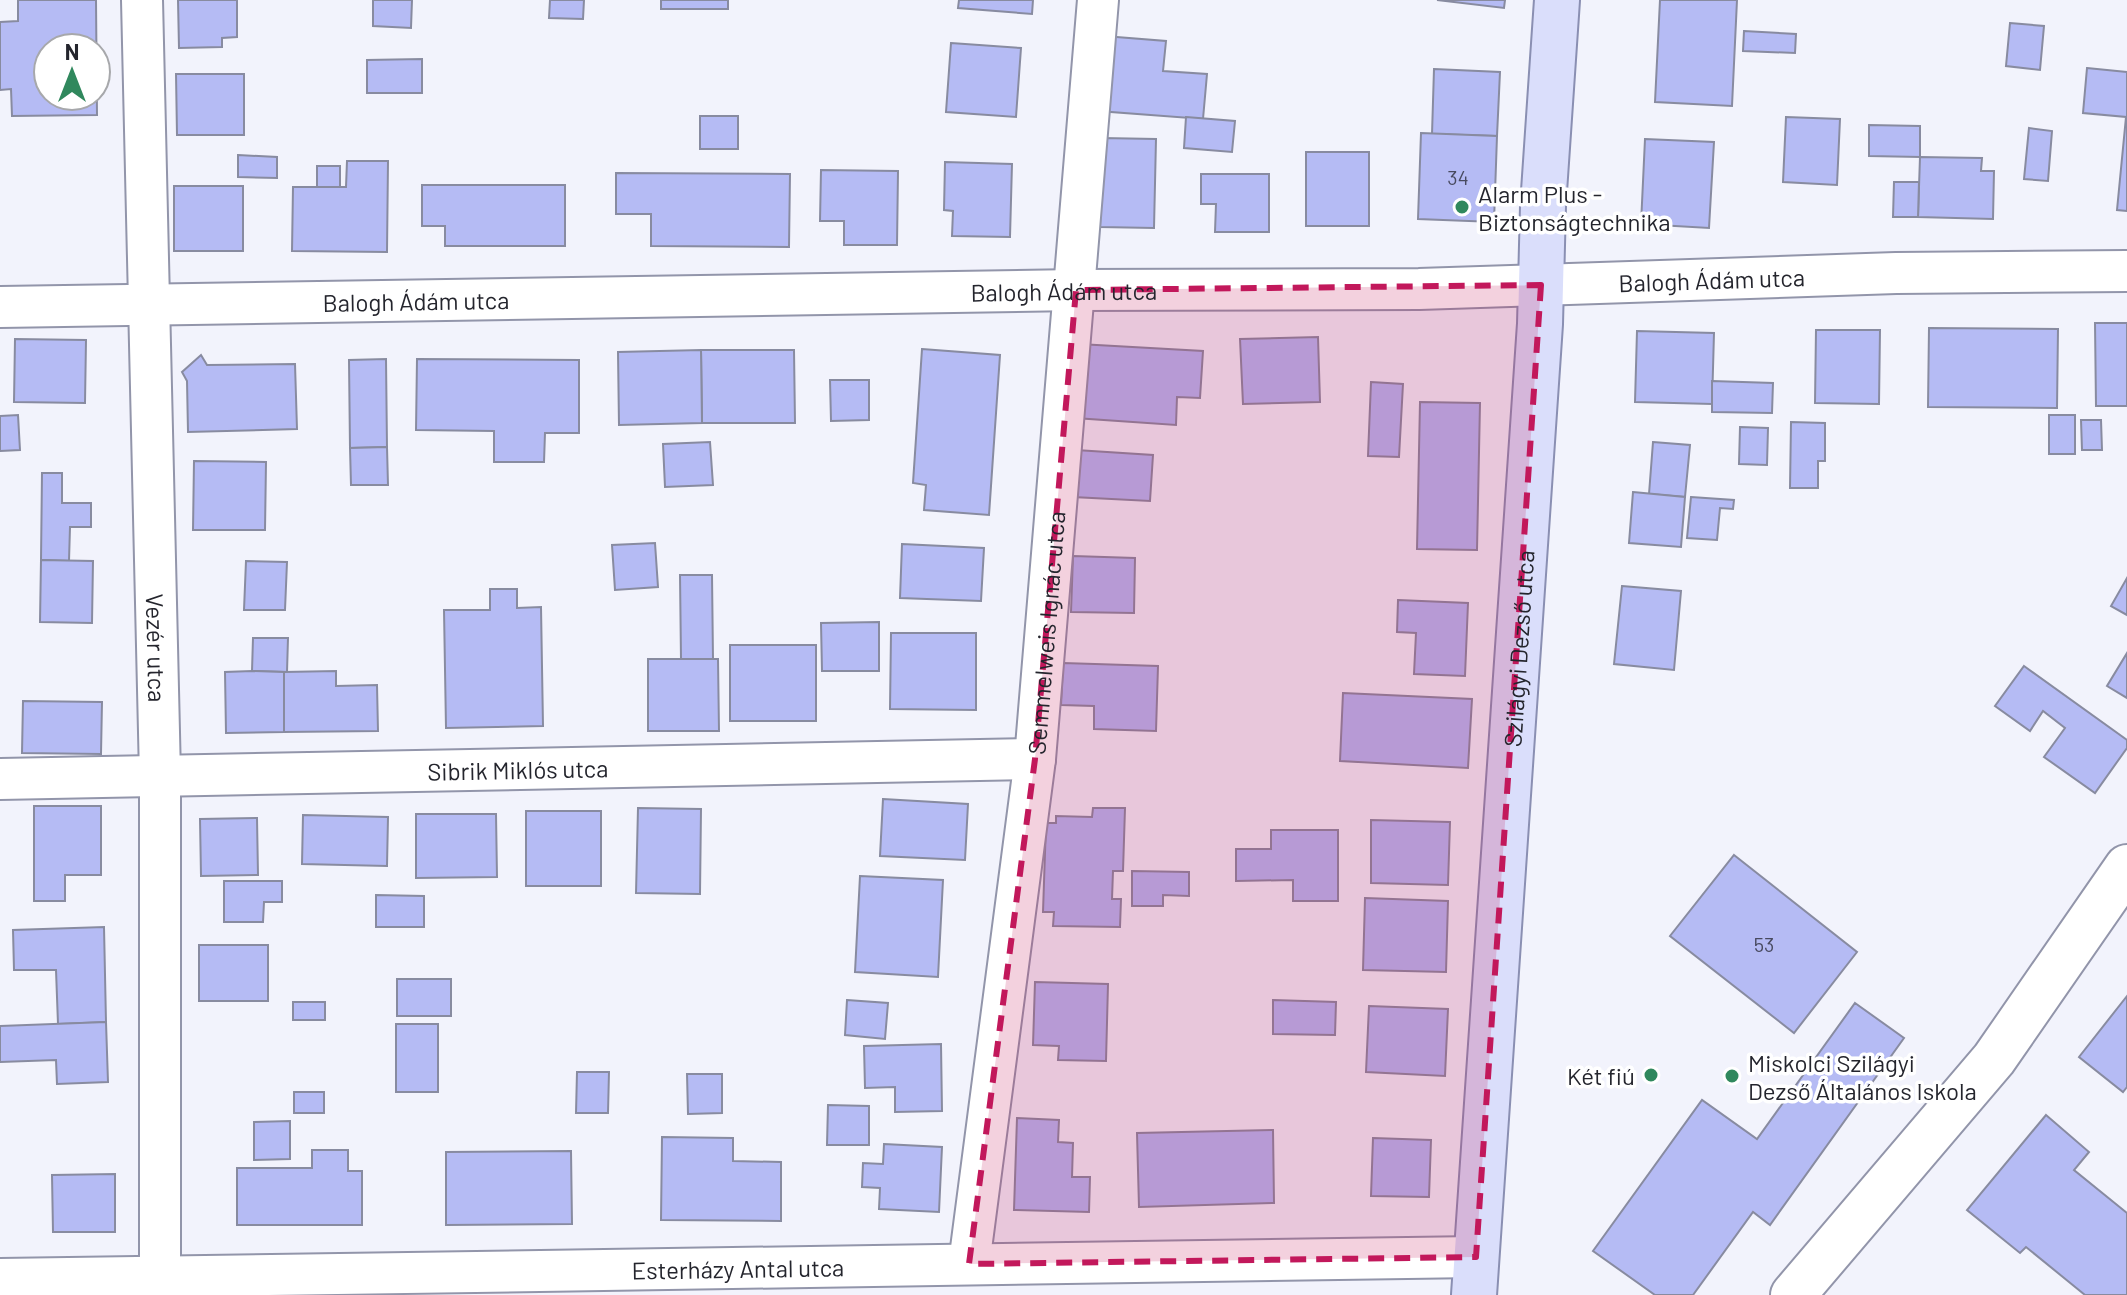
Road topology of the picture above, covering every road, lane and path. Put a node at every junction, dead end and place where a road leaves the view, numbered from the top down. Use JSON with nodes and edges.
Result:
{"nodes":[{"id":1,"x":142,"y":0,"type":"edge"},
{"id":2,"x":1098,"y":0,"type":"edge"},
{"id":3,"x":1557,"y":0,"type":"edge"},
{"id":4,"x":2127,"y":271,"type":"edge"},
{"id":5,"x":1541,"y":285,"type":"junction"},
{"id":6,"x":1076,"y":290,"type":"junction"},
{"id":7,"x":147,"y":304,"type":"junction"},
{"id":8,"x":0,"y":307,"type":"edge"},
{"id":9,"x":1035,"y":759,"type":"junction"},
{"id":10,"x":160,"y":775,"type":"junction"},
{"id":11,"x":0,"y":779,"type":"edge"},
{"id":12,"x":2127,"y":867,"type":"edge"},
{"id":13,"x":969,"y":1264,"type":"junction"},
{"id":14,"x":1475,"y":1276,"type":"edge"},
{"id":15,"x":0,"y":1279,"type":"edge"},
{"id":16,"x":160,"y":1286,"type":"edge"},
{"id":17,"x":1793,"y":1295,"type":"edge"}],
"edges":[{"from":1,"to":7,"type":"street","name":"Vezér utca"},
{"from":2,"to":6,"type":"street","name":"Semmelweis Ignác utca"},
{"from":3,"to":5,"type":"main road","name":"Szilágyi Dezső utca"},
{"from":4,"to":5,"type":"street","name":"Balogh Ádám utca"},
{"from":5,"to":6,"type":"street","name":"Balogh Ádám utca"},
{"from":5,"to":14,"type":"main road","name":"Szilágyi Dezső utca"},
{"from":6,"to":7,"type":"street","name":"Balogh Ádám utca"},
{"from":6,"to":9,"type":"street","name":"Semmelweis Ignác utca"},
{"from":7,"to":8,"type":"street","name":"Balogh Ádám utca"},
{"from":7,"to":10,"type":"street","name":"Vezér utca"},
{"from":9,"to":10,"type":"street","name":"Sibrik Miklós utca"},
{"from":9,"to":13,"type":"street","name":"Semmelweis Ignác utca"},
{"from":10,"to":11,"type":"street","name":"Sibrik Miklós utca"},
{"from":10,"to":16,"type":"street","name":"Vezér utca"},
{"from":12,"to":17,"type":"street"},
{"from":13,"to":14,"type":"street","name":"Esterházy Antal utca"},
{"from":13,"to":16,"type":"street","name":"Esterházy Antal utca"},
{"from":15,"to":16,"type":"street","name":"Esterházy Antal utca"}]}
